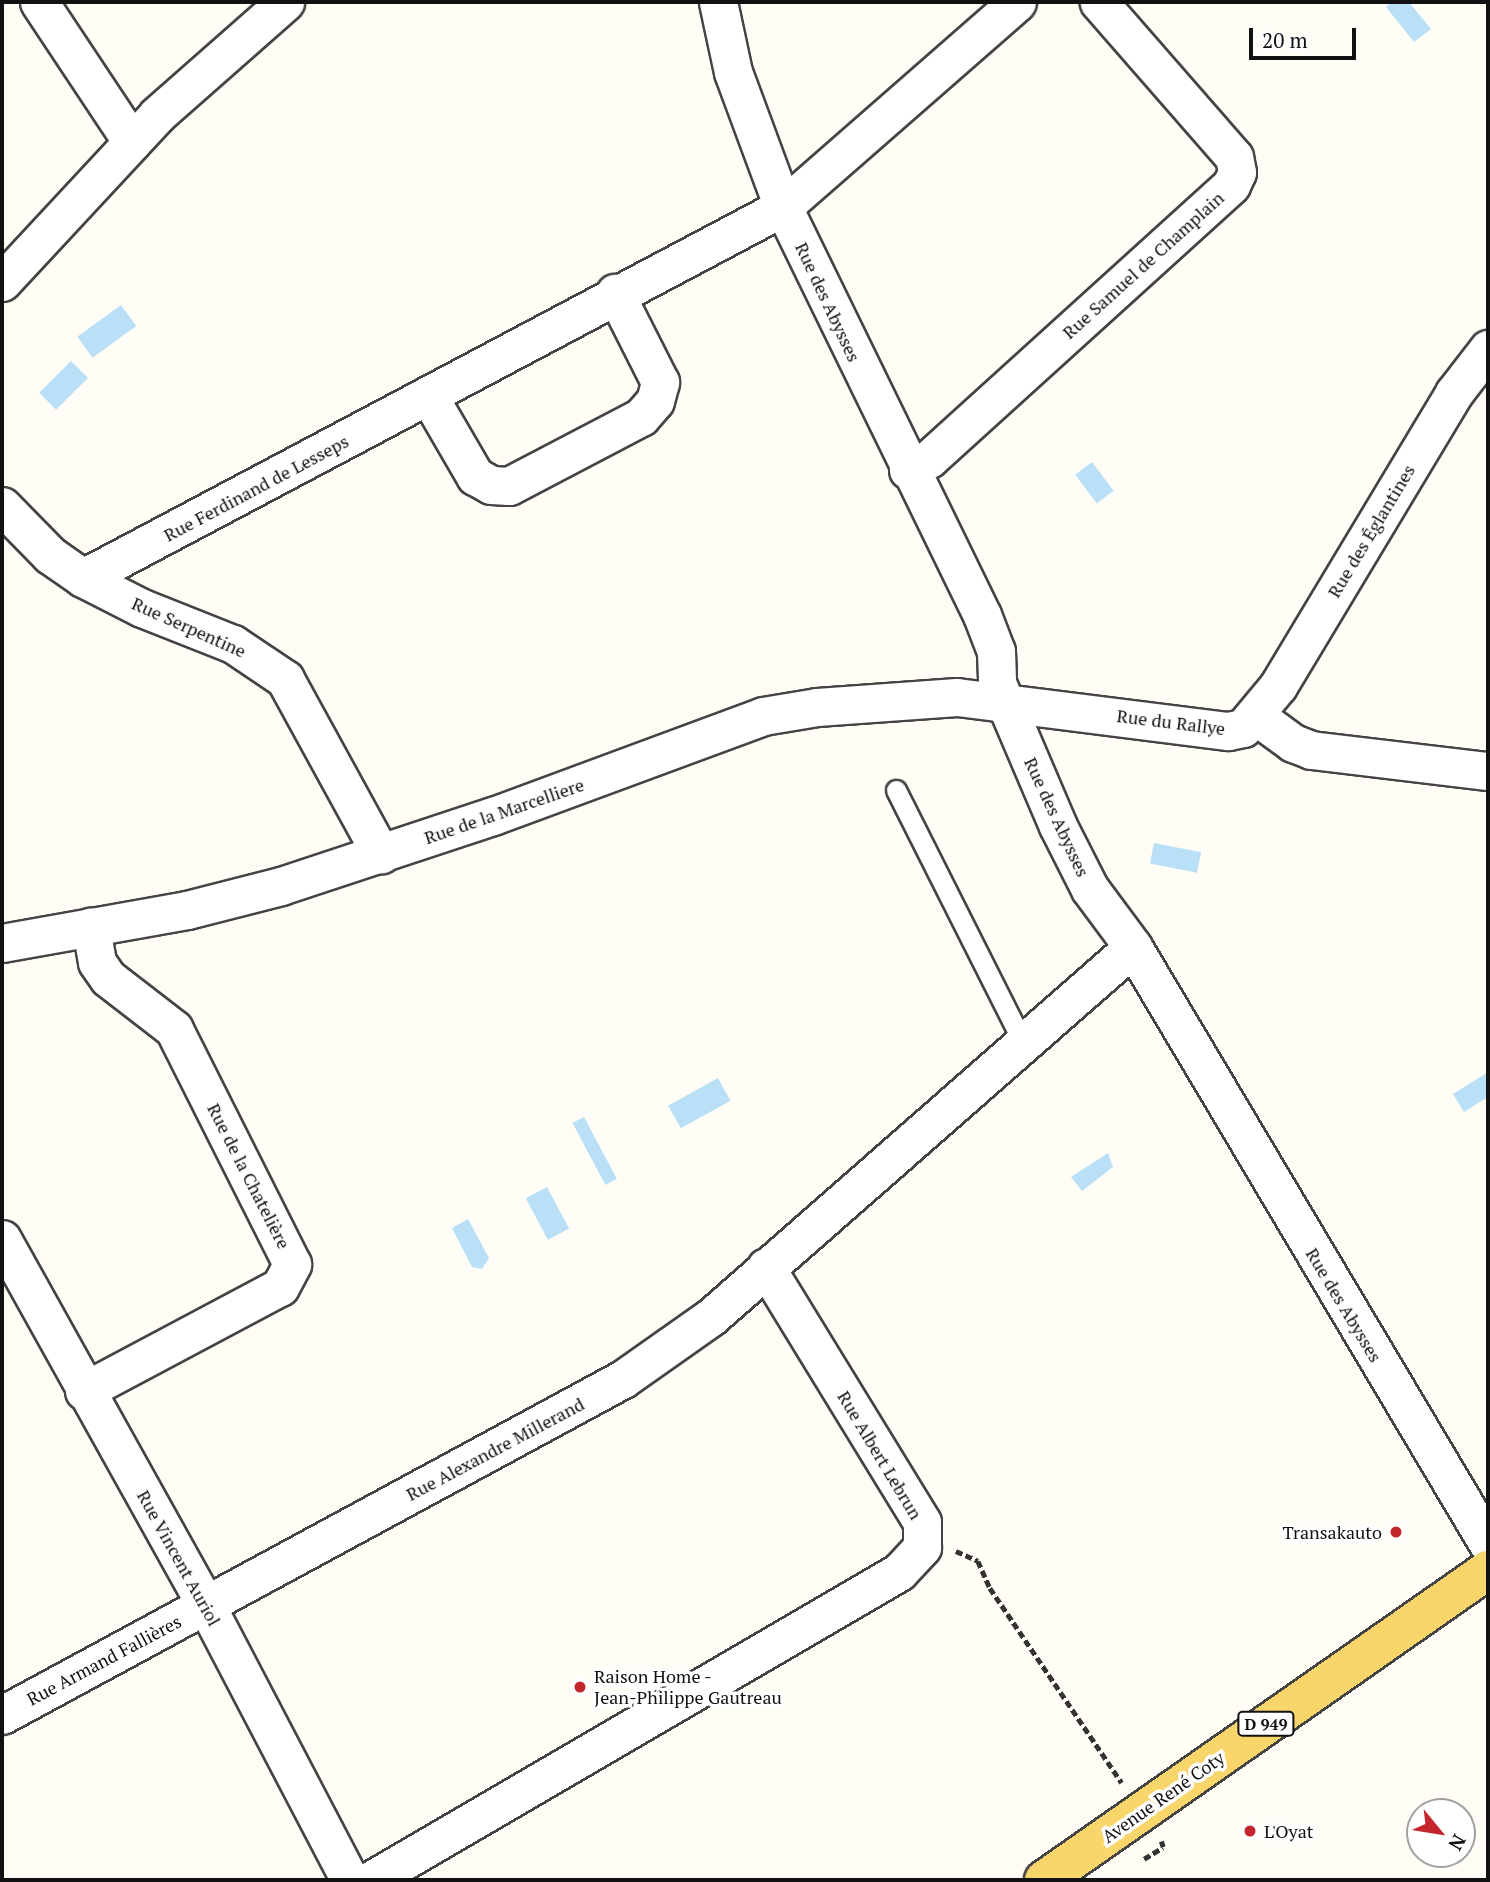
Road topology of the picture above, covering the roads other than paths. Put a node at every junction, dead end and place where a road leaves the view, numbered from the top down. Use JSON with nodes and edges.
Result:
{"nodes":[{"id":1,"x":39,"y":2,"type":"edge"},
{"id":2,"x":285,"y":2,"type":"edge"},
{"id":3,"x":718,"y":2,"type":"edge"},
{"id":4,"x":1017,"y":2,"type":"edge"},
{"id":5,"x":1099,"y":2,"type":"edge"},
{"id":6,"x":132,"y":142,"type":"junction"},
{"id":7,"x":783,"y":207,"type":"junction"},
{"id":8,"x":2,"y":282,"type":"edge"},
{"id":9,"x":615,"y":293,"type":"junction"},
{"id":10,"x":1488,"y":349,"type":"edge"},
{"id":11,"x":428,"y":395,"type":"junction"},
{"id":12,"x":908,"y":470,"type":"junction"},
{"id":13,"x":2,"y":506,"type":"edge"},
{"id":14,"x":83,"y":578,"type":"junction"},
{"id":15,"x":1006,"y":701,"type":"junction"},
{"id":16,"x":1256,"y":716,"type":"junction"},
{"id":17,"x":1488,"y":771,"type":"edge"},
{"id":18,"x":895,"y":790,"type":"dead end"},
{"id":19,"x":380,"y":854,"type":"junction"},
{"id":20,"x":90,"y":927,"type":"junction"},
{"id":21,"x":2,"y":943,"type":"edge"},
{"id":22,"x":1133,"y":947,"type":"junction"},
{"id":23,"x":1022,"y":1041,"type":"junction"},
{"id":24,"x":2,"y":1239,"type":"edge"},
{"id":25,"x":766,"y":1267,"type":"junction"},
{"id":26,"x":84,"y":1391,"type":"junction"},
{"id":27,"x":1488,"y":1544,"type":"edge"},
{"id":28,"x":1488,"y":1570,"type":"edge"},
{"id":29,"x":206,"y":1605,"type":"junction"},
{"id":30,"x":2,"y":1715,"type":"edge"},
{"id":31,"x":350,"y":1880,"type":"edge"},
{"id":32,"x":371,"y":1880,"type":"edge"},
{"id":33,"x":1044,"y":1880,"type":"edge"}],
"edges":[{"from":1,"to":6,"type":"street"},
{"from":2,"to":6,"type":"street"},
{"from":3,"to":7,"type":"street","name":"Rue des Abysses"},
{"from":4,"to":7,"type":"street"},
{"from":5,"to":12,"type":"street","name":"Rue Samuel de Champlain"},
{"from":6,"to":8,"type":"street"},
{"from":7,"to":9,"type":"street","name":"Rue Ferdinand de Lesseps"},
{"from":7,"to":12,"type":"street","name":"Rue des Abysses"},
{"from":9,"to":11,"type":"street","name":"Rue Ferdinand de Lesseps"},
{"from":9,"to":11,"type":"street"},
{"from":10,"to":16,"type":"street","name":"Rue des Églantines"},
{"from":11,"to":14,"type":"street","name":"Rue Ferdinand de Lesseps"},
{"from":12,"to":15,"type":"street","name":"Rue des Abysses"},
{"from":13,"to":14,"type":"street","name":"Rue Serpentine"},
{"from":14,"to":19,"type":"street","name":"Rue Serpentine"},
{"from":15,"to":16,"type":"street","name":"Rue du Rallye"},
{"from":15,"to":19,"type":"street","name":"Rue de la Marcelliere"},
{"from":15,"to":22,"type":"street","name":"Rue des Abysses"},
{"from":16,"to":17,"type":"street"},
{"from":18,"to":23,"type":"lane"},
{"from":19,"to":20,"type":"street","name":"Rue de la Marcelliere"},
{"from":20,"to":21,"type":"street","name":"Rue de la Marcelliere"},
{"from":20,"to":26,"type":"street","name":"Rue de la Chatelière"},
{"from":22,"to":23,"type":"street"},
{"from":22,"to":27,"type":"street","name":"Rue des Abysses"},
{"from":23,"to":25,"type":"street"},
{"from":24,"to":26,"type":"street","name":"Rue Vincent Auriol"},
{"from":25,"to":29,"type":"street","name":"Rue Alexandre Millerand"},
{"from":25,"to":32,"type":"street","name":"Rue Albert Lebrun"},
{"from":26,"to":29,"type":"street","name":"Rue Vincent Auriol"},
{"from":28,"to":33,"type":"main road","name":"Avenue René Coty","number":"D 949"},
{"from":29,"to":30,"type":"street","name":"Rue Armand Fallières"},
{"from":29,"to":31,"type":"street","name":"Rue Vincent Auriol"}]}
